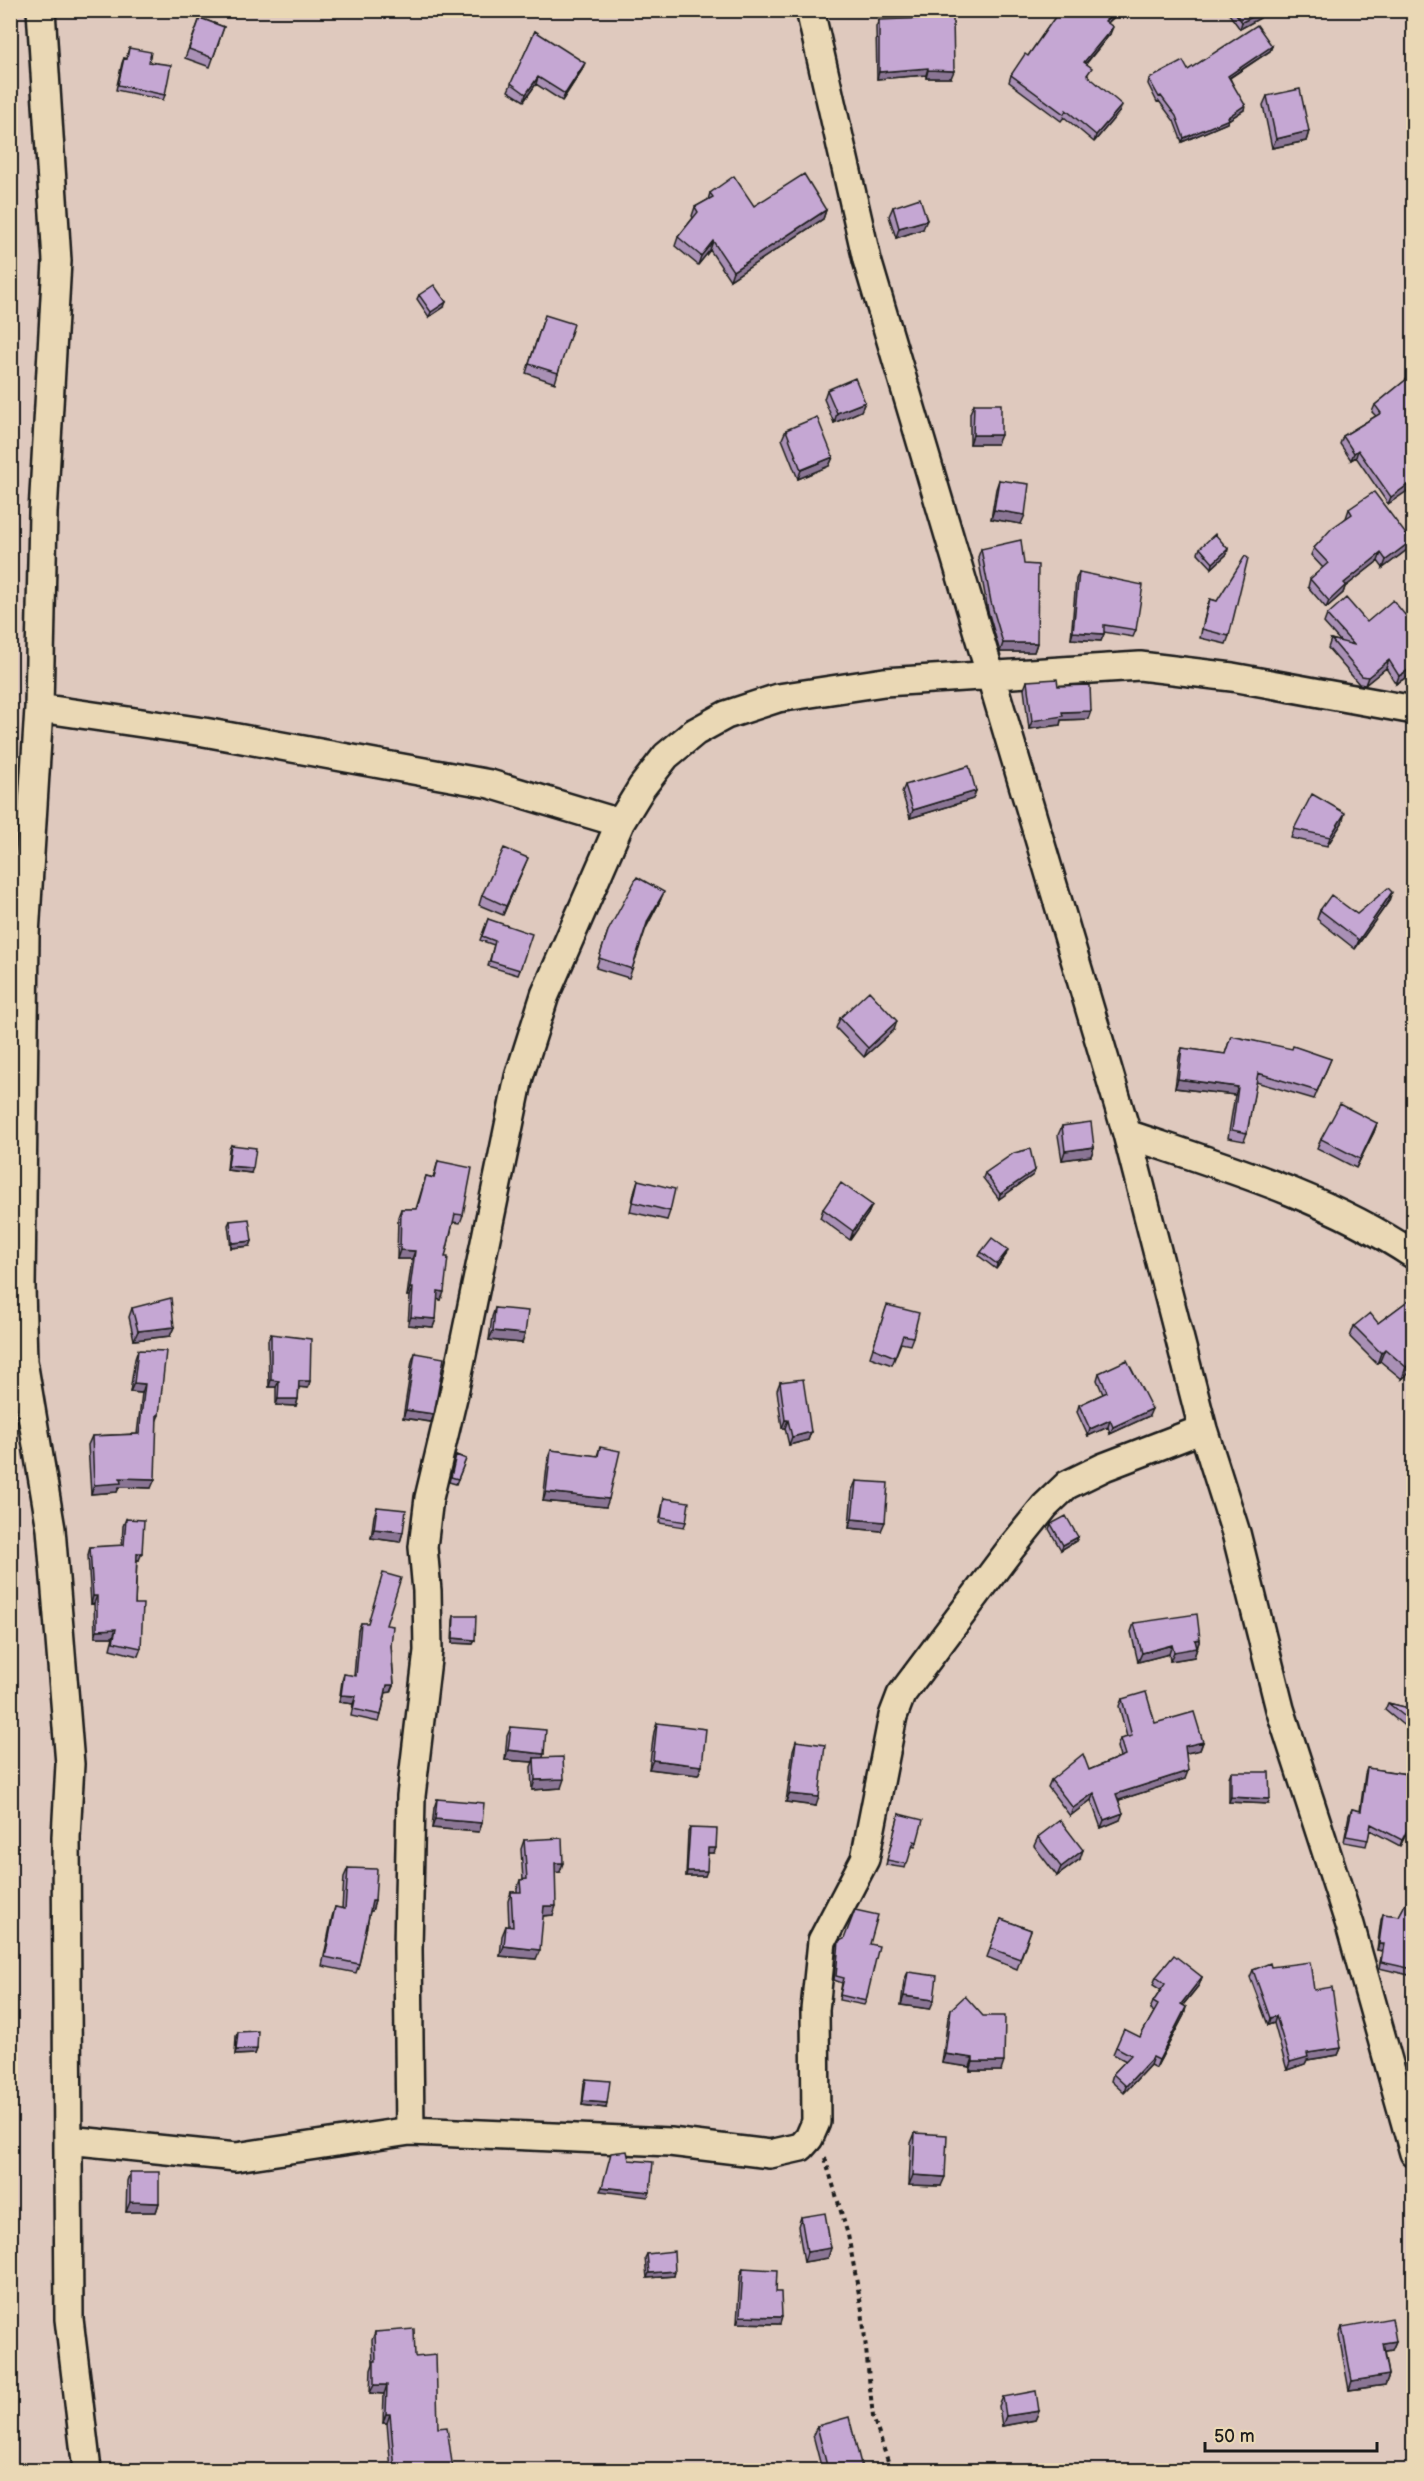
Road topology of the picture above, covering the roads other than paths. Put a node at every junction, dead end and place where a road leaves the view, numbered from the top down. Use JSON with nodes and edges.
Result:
{"nodes":[{"id":1,"x":41,"y":10,"type":"edge"},
{"id":2,"x":810,"y":10,"type":"edge"},
{"id":3,"x":991,"y":674,"type":"junction"},
{"id":4,"x":39,"y":708,"type":"junction"},
{"id":5,"x":1413,"y":710,"type":"edge"},
{"id":6,"x":620,"y":823,"type":"junction"},
{"id":7,"x":1127,"y":1134,"type":"junction"},
{"id":8,"x":1413,"y":1255,"type":"edge"},
{"id":9,"x":1203,"y":1429,"type":"junction"},
{"id":10,"x":410,"y":2131,"type":"junction"},
{"id":11,"x":68,"y":2140,"type":"junction"},
{"id":12,"x":1413,"y":2153,"type":"edge"},
{"id":13,"x":87,"y":2470,"type":"edge"}],
"edges":[{"from":1,"to":4,"type":"street"},
{"from":2,"to":3,"type":"street"},
{"from":3,"to":5,"type":"street"},
{"from":3,"to":6,"type":"street"},
{"from":3,"to":7,"type":"street"},
{"from":4,"to":6,"type":"street"},
{"from":4,"to":11,"type":"street"},
{"from":6,"to":10,"type":"street"},
{"from":7,"to":8,"type":"street"},
{"from":7,"to":9,"type":"street"},
{"from":9,"to":10,"type":"street"},
{"from":9,"to":12,"type":"street"},
{"from":10,"to":11,"type":"street"},
{"from":11,"to":13,"type":"street"}]}
